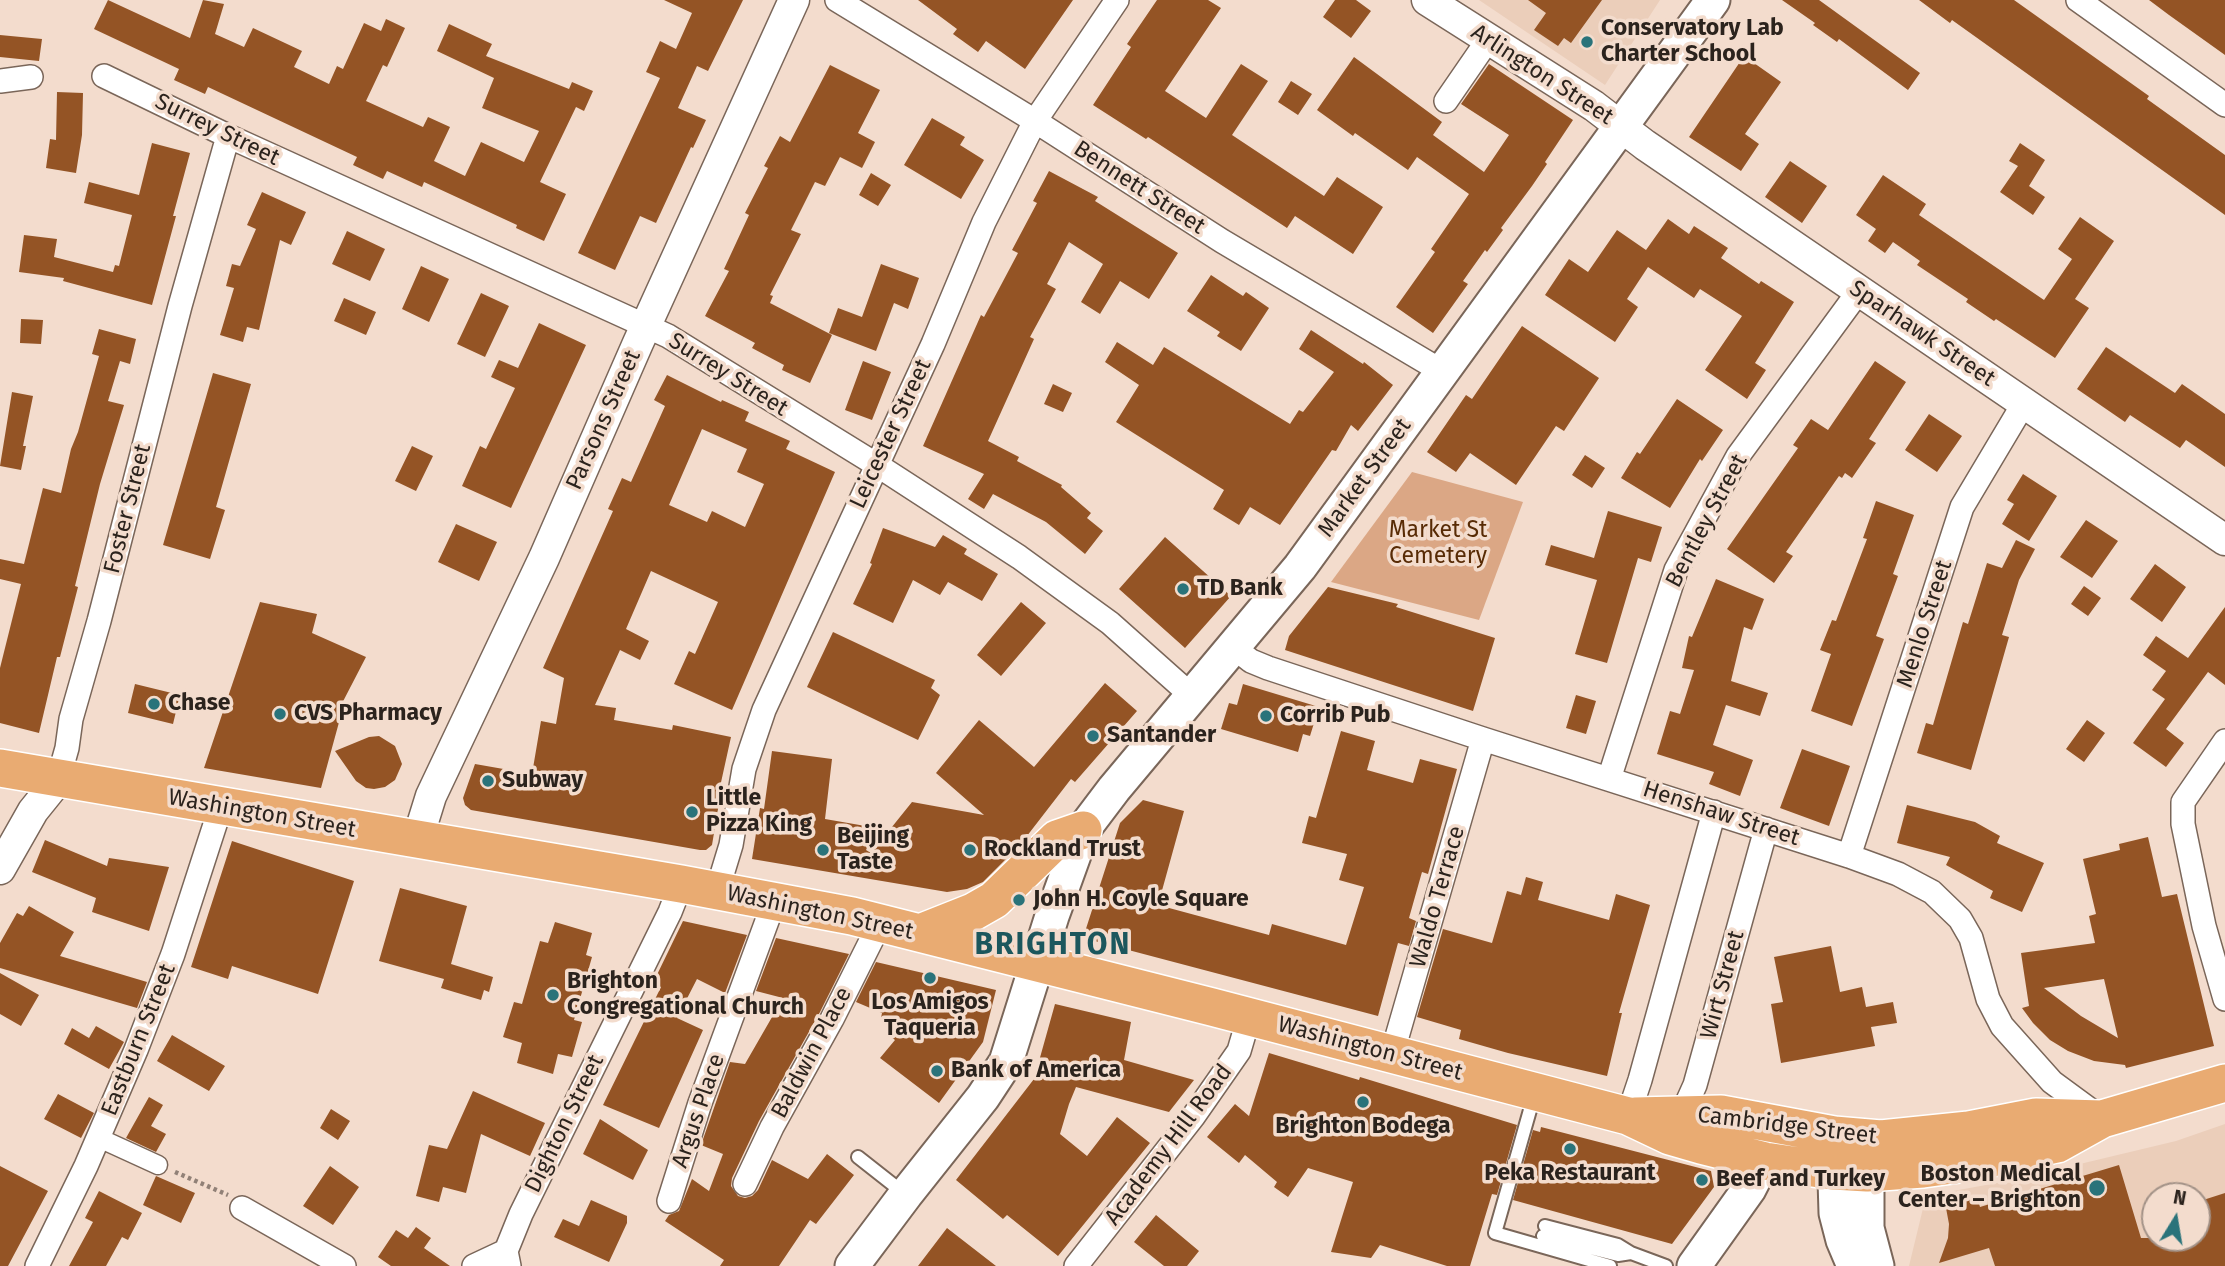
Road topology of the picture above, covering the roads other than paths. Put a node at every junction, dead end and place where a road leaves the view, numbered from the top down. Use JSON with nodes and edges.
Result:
{"nodes":[{"id":1,"x":794,"y":0,"type":"edge"},
{"id":2,"x":837,"y":0,"type":"edge"},
{"id":3,"x":1118,"y":0,"type":"edge"},
{"id":4,"x":1427,"y":0,"type":"edge"},
{"id":5,"x":1713,"y":0,"type":"edge"},
{"id":6,"x":2078,"y":0,"type":"edge"},
{"id":7,"x":1488,"y":40,"type":"junction"},
{"id":8,"x":104,"y":76,"type":"dead end"},
{"id":9,"x":32,"y":77,"type":"dead end"},
{"id":10,"x":0,"y":81,"type":"edge"},
{"id":11,"x":1446,"y":101,"type":"dead end"},
{"id":12,"x":2225,"y":105,"type":"edge"},
{"id":13,"x":1035,"y":121,"type":"junction"},
{"id":14,"x":1621,"y":127,"type":"junction"},
{"id":15,"x":228,"y":136,"type":"junction"},
{"id":16,"x":1858,"y":291,"type":"junction"},
{"id":17,"x":646,"y":327,"type":"junction"},
{"id":18,"x":1443,"y":372,"type":"junction"},
{"id":19,"x":2024,"y":403,"type":"junction"},
{"id":20,"x":877,"y":465,"type":"junction"},
{"id":21,"x":2225,"y":540,"type":"edge"},
{"id":22,"x":1233,"y":647,"type":"junction"},
{"id":23,"x":1192,"y":696,"type":"junction"},
{"id":24,"x":1483,"y":739,"type":"junction"},
{"id":25,"x":2225,"y":741,"type":"edge"},
{"id":26,"x":0,"y":768,"type":"edge"},
{"id":27,"x":1609,"y":779,"type":"junction"},
{"id":28,"x":58,"y":780,"type":"junction"},
{"id":29,"x":221,"y":806,"type":"junction"},
{"id":30,"x":1714,"y":811,"type":"junction"},
{"id":31,"x":1766,"y":829,"type":"junction"},
{"id":32,"x":1083,"y":830,"type":"junction"},
{"id":33,"x":417,"y":841,"type":"junction"},
{"id":34,"x":1849,"y":856,"type":"junction"},
{"id":35,"x":0,"y":869,"type":"edge"},
{"id":36,"x":681,"y":884,"type":"junction"},
{"id":37,"x":717,"y":891,"type":"junction"},
{"id":38,"x":774,"y":902,"type":"junction"},
{"id":39,"x":880,"y":923,"type":"junction"},
{"id":40,"x":920,"y":933,"type":"junction"},
{"id":41,"x":1038,"y":963,"type":"junction"},
{"id":42,"x":2225,"y":999,"type":"edge"},
{"id":43,"x":1249,"y":1017,"type":"junction"},
{"id":44,"x":1392,"y":1055,"type":"junction"},
{"id":45,"x":2225,"y":1083,"type":"edge"},
{"id":46,"x":1534,"y":1093,"type":"junction"},
{"id":47,"x":1628,"y":1116,"type":"junction"},
{"id":48,"x":2102,"y":1119,"type":"junction"},
{"id":49,"x":1677,"y":1125,"type":"junction"},
{"id":50,"x":1781,"y":1126,"type":"junction"},
{"id":51,"x":99,"y":1138,"type":"junction"},
{"id":52,"x":1850,"y":1155,"type":"junction"},
{"id":53,"x":858,"y":1157,"type":"dead end"},
{"id":54,"x":1765,"y":1161,"type":"junction"},
{"id":55,"x":158,"y":1165,"type":"road end"},
{"id":56,"x":745,"y":1184,"type":"dead end"},
{"id":57,"x":906,"y":1194,"type":"junction"},
{"id":58,"x":669,"y":1201,"type":"dead end"},
{"id":59,"x":237,"y":1203,"type":"road end"},
{"id":60,"x":1544,"y":1231,"type":"dead end"},
{"id":61,"x":508,"y":1259,"type":"edge"},
{"id":62,"x":1636,"y":1259,"type":"edge"},
{"id":63,"x":37,"y":1266,"type":"edge"},
{"id":64,"x":344,"y":1266,"type":"edge"},
{"id":65,"x":474,"y":1266,"type":"edge"},
{"id":66,"x":852,"y":1266,"type":"edge"},
{"id":67,"x":1076,"y":1266,"type":"edge"},
{"id":68,"x":1610,"y":1266,"type":"edge"},
{"id":69,"x":1666,"y":1266,"type":"edge"},
{"id":70,"x":1694,"y":1266,"type":"edge"},
{"id":71,"x":1854,"y":1266,"type":"edge"},
{"id":72,"x":1877,"y":1266,"type":"edge"}],
"edges":[{"from":1,"to":17,"type":"street","name":"Parsons Street"},
{"from":2,"to":13,"type":"street","name":"Bennett Street"},
{"from":3,"to":13,"type":"street","name":"Leicester Street"},
{"from":4,"to":7,"type":"street","name":"Arlington Street"},
{"from":5,"to":14,"type":"main road","name":"Market Street"},
{"from":6,"to":12,"type":"street"},
{"from":7,"to":11,"type":"street"},
{"from":7,"to":14,"type":"street","name":"Arlington Street"},
{"from":8,"to":15,"type":"street","name":"Surrey Street"},
{"from":9,"to":10,"type":"street"},
{"from":13,"to":18,"type":"street","name":"Bennett Street"},
{"from":13,"to":20,"type":"street","name":"Leicester Street"},
{"from":14,"to":16,"type":"street","name":"Sparhawk Street"},
{"from":14,"to":18,"type":"main road","name":"Market Street"},
{"from":15,"to":17,"type":"street","name":"Surrey Street"},
{"from":15,"to":28,"type":"street","name":"Foster Street"},
{"from":16,"to":19,"type":"street","name":"Sparhawk Street"},
{"from":16,"to":27,"type":"street","name":"Bentley Street"},
{"from":17,"to":20,"type":"street","name":"Surrey Street"},
{"from":17,"to":33,"type":"street","name":"Parsons Street"},
{"from":18,"to":22,"type":"main road","name":"Market Street"},
{"from":19,"to":21,"type":"street","name":"Sparhawk Street"},
{"from":19,"to":34,"type":"street","name":"Menlo Street"},
{"from":20,"to":23,"type":"street","name":"Surrey Street"},
{"from":20,"to":37,"type":"street","name":"Leicester Street"},
{"from":22,"to":23,"type":"main road","name":"Market Street"},
{"from":22,"to":24,"type":"street","name":"Henshaw Street"},
{"from":23,"to":32,"type":"main road","name":"Market Street"},
{"from":24,"to":27,"type":"street","name":"Henshaw Street"},
{"from":24,"to":44,"type":"street","name":"Waldo Terrace"},
{"from":25,"to":42,"type":"street"},
{"from":26,"to":28,"type":"main road","name":"Washington Street"},
{"from":27,"to":30,"type":"street","name":"Henshaw Street"},
{"from":28,"to":29,"type":"main road","name":"Washington Street"},
{"from":28,"to":35,"type":"street","name":"Foster Street"},
{"from":29,"to":33,"type":"main road","name":"Washington Street"},
{"from":29,"to":51,"type":"street","name":"Eastburn Street"},
{"from":30,"to":31,"type":"street","name":"Henshaw Street"},
{"from":30,"to":47,"type":"street"},
{"from":31,"to":34,"type":"street","name":"Henshaw Street"},
{"from":31,"to":49,"type":"street","name":"Wirt Street"},
{"from":32,"to":40,"type":"main road"},
{"from":32,"to":41,"type":"main road","name":"Market Street"},
{"from":33,"to":36,"type":"main road","name":"Washington Street"},
{"from":34,"to":48,"type":"street","name":"Henshaw Street"},
{"from":36,"to":37,"type":"main road","name":"Washington Street"},
{"from":36,"to":61,"type":"street","name":"Dighton Street"},
{"from":37,"to":38,"type":"main road","name":"Washington Street"},
{"from":38,"to":39,"type":"main road","name":"Washington Street"},
{"from":38,"to":58,"type":"street","name":"Argus Place"},
{"from":39,"to":40,"type":"main road","name":"Washington Street"},
{"from":39,"to":56,"type":"street","name":"Baldwin Place"},
{"from":40,"to":41,"type":"main road","name":"Washington Street"},
{"from":41,"to":43,"type":"main road","name":"Washington Street"},
{"from":41,"to":57,"type":"main road","name":"Market Street"},
{"from":43,"to":44,"type":"main road","name":"Washington Street"},
{"from":43,"to":67,"type":"street","name":"Academy Hill Road"},
{"from":44,"to":46,"type":"main road","name":"Washington Street"},
{"from":45,"to":48,"type":"main road","name":"Cambridge Street"},
{"from":46,"to":47,"type":"main road","name":"Washington Street"},
{"from":46,"to":68,"type":"lane"},
{"from":47,"to":49,"type":"main road","name":"Cambridge Street"},
{"from":48,"to":52,"type":"main road","name":"Cambridge Street"},
{"from":49,"to":50,"type":"main road","name":"Cambridge Street"},
{"from":49,"to":54,"type":"main road","name":"Cambridge Street"},
{"from":50,"to":52,"type":"main road","name":"Cambridge Street"},
{"from":50,"to":54,"type":"main road"},
{"from":51,"to":55,"type":"street"},
{"from":51,"to":63,"type":"street","name":"Eastburn Street"},
{"from":52,"to":54,"type":"main road","name":"Cambridge Street"},
{"from":52,"to":71,"type":"main road"},
{"from":52,"to":72,"type":"main road"},
{"from":53,"to":57,"type":"lane"},
{"from":54,"to":70,"type":"main road"},
{"from":57,"to":66,"type":"main road","name":"Market Street"},
{"from":59,"to":64,"type":"street"},
{"from":60,"to":62,"type":"lane"},
{"from":61,"to":65,"type":"street","name":"Dighton Street"},
{"from":62,"to":69,"type":"lane"}]}
